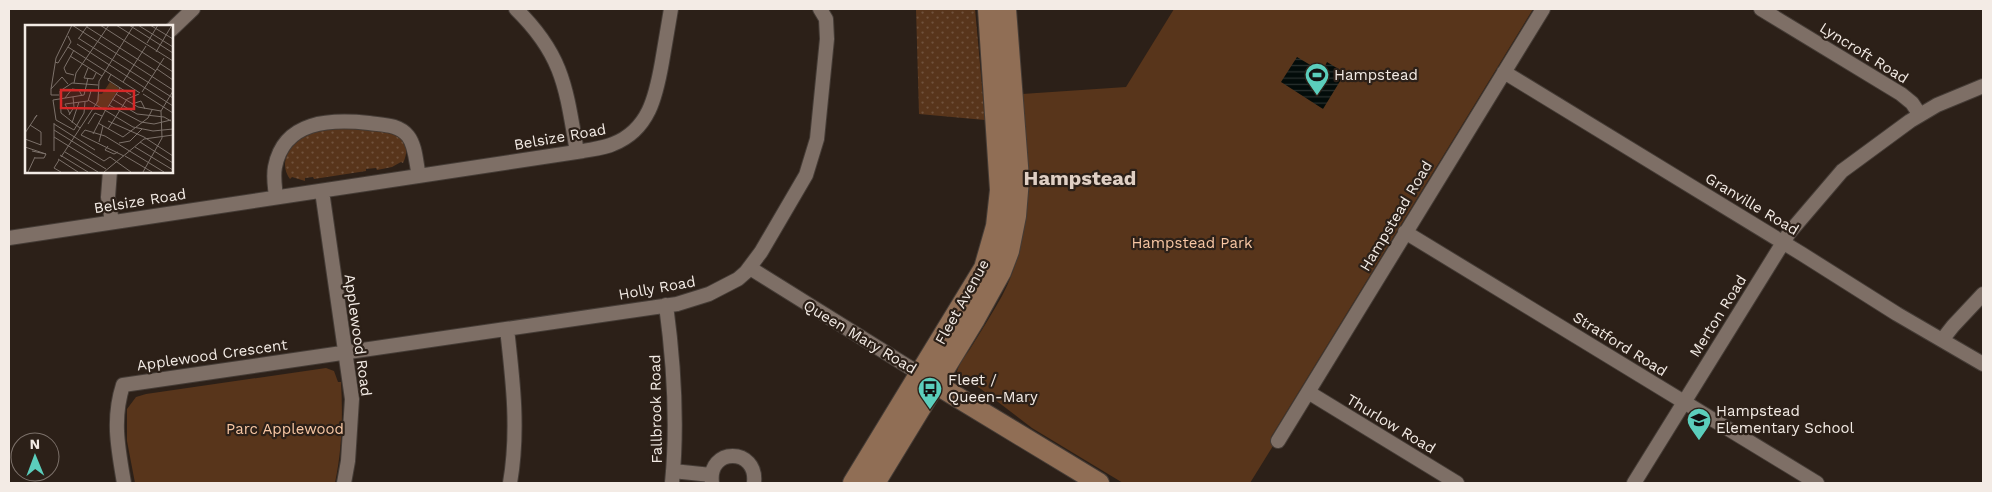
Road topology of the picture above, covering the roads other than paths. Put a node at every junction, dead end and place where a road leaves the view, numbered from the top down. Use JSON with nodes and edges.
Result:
{"nodes":[{"id":1,"x":193,"y":9,"type":"edge"},
{"id":2,"x":516,"y":9,"type":"edge"},
{"id":3,"x":671,"y":9,"type":"edge"},
{"id":4,"x":820,"y":9,"type":"edge"},
{"id":5,"x":988,"y":9,"type":"edge"},
{"id":6,"x":1006,"y":9,"type":"edge"},
{"id":7,"x":1543,"y":9,"type":"edge"},
{"id":8,"x":1760,"y":9,"type":"edge"},
{"id":9,"x":172,"y":29,"type":"edge"},
{"id":10,"x":1504,"y":72,"type":"junction"},
{"id":11,"x":1983,"y":86,"type":"edge"},
{"id":12,"x":1920,"y":115,"type":"junction"},
{"id":13,"x":577,"y":152,"type":"junction"},
{"id":14,"x":110,"y":172,"type":"edge"},
{"id":15,"x":419,"y":176,"type":"junction"},
{"id":16,"x":322,"y":191,"type":"junction"},
{"id":17,"x":276,"y":197,"type":"junction"},
{"id":18,"x":112,"y":222,"type":"junction"},
{"id":19,"x":1406,"y":232,"type":"junction"},
{"id":20,"x":9,"y":238,"type":"edge"},
{"id":21,"x":1783,"y":242,"type":"junction"},
{"id":22,"x":750,"y":268,"type":"junction"},
{"id":23,"x":1983,"y":294,"type":"edge"},
{"id":24,"x":666,"y":305,"type":"junction"},
{"id":25,"x":507,"y":329,"type":"junction"},
{"id":26,"x":1942,"y":340,"type":"junction"},
{"id":27,"x":345,"y":352,"type":"junction"},
{"id":28,"x":1983,"y":364,"type":"edge"},
{"id":29,"x":928,"y":379,"type":"junction"},
{"id":30,"x":1308,"y":392,"type":"junction"},
{"id":31,"x":1684,"y":402,"type":"junction"},
{"id":32,"x":1278,"y":441,"type":"dead end"},
{"id":33,"x":673,"y":477,"type":"edge"},
{"id":34,"x":711,"y":479,"type":"edge"},
{"id":35,"x":124,"y":483,"type":"edge"},
{"id":36,"x":344,"y":483,"type":"edge"},
{"id":37,"x":510,"y":483,"type":"edge"},
{"id":38,"x":754,"y":483,"type":"edge"},
{"id":39,"x":853,"y":483,"type":"edge"},
{"id":40,"x":875,"y":483,"type":"edge"},
{"id":41,"x":1099,"y":483,"type":"edge"},
{"id":42,"x":1457,"y":483,"type":"edge"},
{"id":43,"x":1634,"y":483,"type":"edge"},
{"id":44,"x":1817,"y":483,"type":"edge"}],
"edges":[{"from":1,"to":9,"type":"street"},
{"from":2,"to":13,"type":"street"},
{"from":3,"to":13,"type":"street","name":"Belsize Road"},
{"from":4,"to":22,"type":"street","name":"Holly Road"},
{"from":5,"to":29,"type":"main road","name":"Fleet Avenue"},
{"from":6,"to":29,"type":"main road","name":"Fleet Avenue"},
{"from":7,"to":10,"type":"street","name":"Hampstead Road"},
{"from":8,"to":12,"type":"street","name":"Lyncroft Road"},
{"from":10,"to":19,"type":"street","name":"Hampstead Road"},
{"from":10,"to":21,"type":"street","name":"Granville Road"},
{"from":11,"to":12,"type":"street","name":"Merton Road"},
{"from":12,"to":21,"type":"street","name":"Merton Road"},
{"from":13,"to":15,"type":"street","name":"Belsize Road"},
{"from":14,"to":18,"type":"street"},
{"from":15,"to":16,"type":"street","name":"Belsize Road"},
{"from":15,"to":17,"type":"street"},
{"from":16,"to":17,"type":"street","name":"Belsize Road"},
{"from":16,"to":27,"type":"street","name":"Applewood Road"},
{"from":17,"to":18,"type":"street","name":"Belsize Road"},
{"from":18,"to":20,"type":"street","name":"Belsize Road"},
{"from":19,"to":30,"type":"street","name":"Hampstead Road"},
{"from":19,"to":31,"type":"street","name":"Stratford Road"},
{"from":21,"to":26,"type":"street","name":"Granville Road"},
{"from":21,"to":31,"type":"street","name":"Merton Road"},
{"from":22,"to":24,"type":"street","name":"Holly Road"},
{"from":22,"to":29,"type":"street","name":"Queen Mary Road"},
{"from":23,"to":26,"type":"street"},
{"from":24,"to":25,"type":"street","name":"Holly Road"},
{"from":24,"to":33,"type":"street","name":"Fallbrook Road"},
{"from":25,"to":27,"type":"street","name":"Holly Road"},
{"from":25,"to":37,"type":"street"},
{"from":26,"to":28,"type":"street","name":"Granville Road"},
{"from":27,"to":35,"type":"street","name":"Applewood Crescent"},
{"from":27,"to":36,"type":"street","name":"Applewood Road"},
{"from":29,"to":39,"type":"main road","name":"Fleet Avenue"},
{"from":29,"to":40,"type":"main road","name":"Fleet Avenue"},
{"from":29,"to":41,"type":"main road","name":"Queen Mary Road"},
{"from":30,"to":32,"type":"street","name":"Hampstead Road"},
{"from":30,"to":42,"type":"street","name":"Thurlow Road"},
{"from":31,"to":43,"type":"street","name":"Merton Road"},
{"from":31,"to":44,"type":"street","name":"Stratford Road"},
{"from":33,"to":34,"type":"street"},
{"from":34,"to":38,"type":"street"}]}
